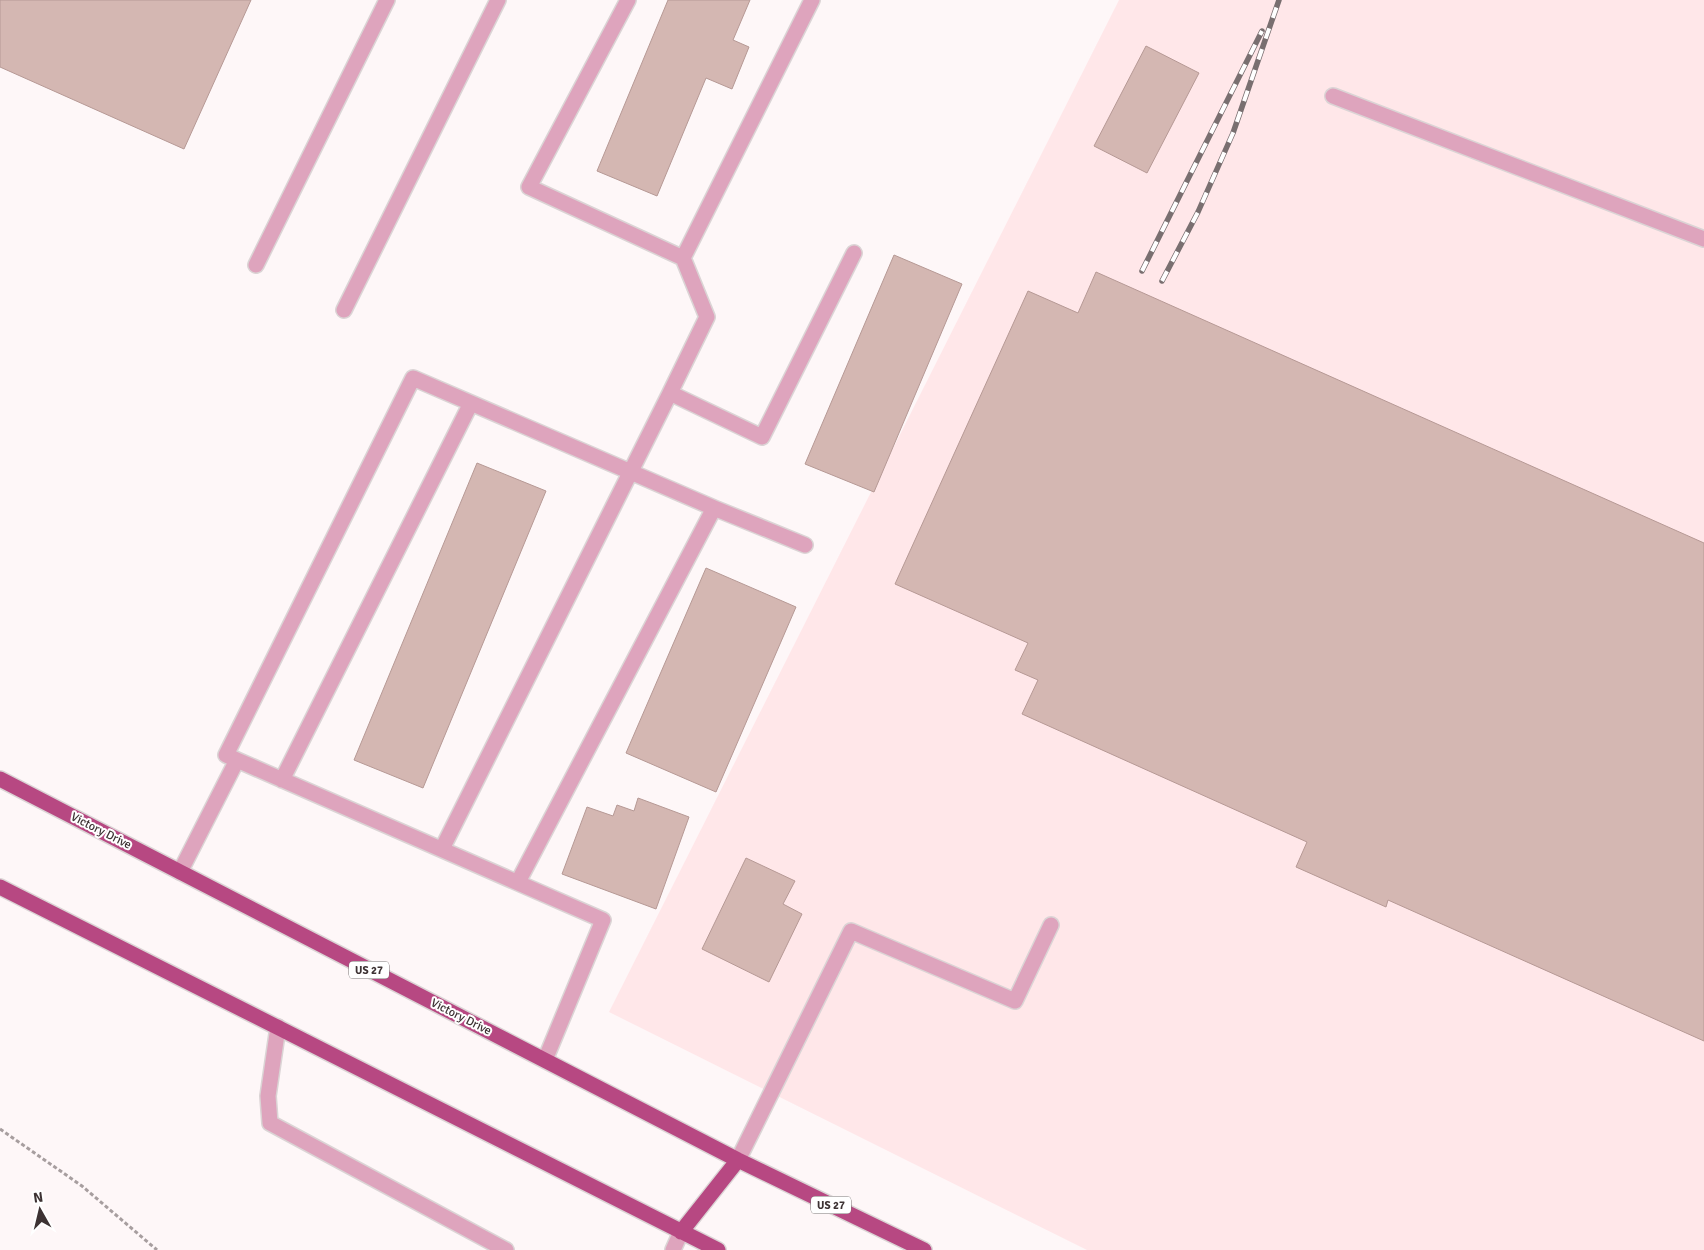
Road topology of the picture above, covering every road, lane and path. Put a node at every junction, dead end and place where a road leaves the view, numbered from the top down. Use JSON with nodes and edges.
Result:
{"nodes":[{"id":1,"x":387,"y":0,"type":"edge"},
{"id":2,"x":498,"y":0,"type":"edge"},
{"id":3,"x":628,"y":0,"type":"edge"},
{"id":4,"x":812,"y":0,"type":"edge"},
{"id":5,"x":1333,"y":96,"type":"dead end"},
{"id":6,"x":1704,"y":239,"type":"edge"},
{"id":7,"x":854,"y":253,"type":"dead end"},
{"id":8,"x":683,"y":258,"type":"junction"},
{"id":9,"x":256,"y":265,"type":"dead end"},
{"id":10,"x":344,"y":310,"type":"dead end"},
{"id":11,"x":670,"y":393,"type":"junction"},
{"id":12,"x":471,"y":403,"type":"junction"},
{"id":13,"x":630,"y":471,"type":"junction"},
{"id":14,"x":714,"y":508,"type":"junction"},
{"id":15,"x":806,"y":545,"type":"dead end"},
{"id":16,"x":237,"y":760,"type":"junction"},
{"id":17,"x":0,"y":779,"type":"edge"},
{"id":18,"x":282,"y":780,"type":"junction"},
{"id":19,"x":442,"y":849,"type":"junction"},
{"id":20,"x":180,"y":872,"type":"junction"},
{"id":21,"x":518,"y":882,"type":"junction"},
{"id":22,"x":0,"y":888,"type":"edge"},
{"id":23,"x":1051,"y":925,"type":"dead end"},
{"id":24,"x":278,"y":1027,"type":"junction"},
{"id":25,"x":545,"y":1060,"type":"junction"},
{"id":26,"x":0,"y":1130,"type":"edge"},
{"id":27,"x":738,"y":1160,"type":"junction"},
{"id":28,"x":680,"y":1232,"type":"junction"},
{"id":29,"x":157,"y":1250,"type":"edge"},
{"id":30,"x":506,"y":1250,"type":"edge"},
{"id":31,"x":673,"y":1250,"type":"edge"},
{"id":32,"x":718,"y":1250,"type":"edge"},
{"id":33,"x":924,"y":1250,"type":"edge"}],
"edges":[{"from":1,"to":9,"type":"lane"},
{"from":2,"to":10,"type":"lane"},
{"from":3,"to":8,"type":"lane"},
{"from":4,"to":8,"type":"lane"},
{"from":5,"to":6,"type":"lane"},
{"from":7,"to":11,"type":"lane"},
{"from":8,"to":11,"type":"lane"},
{"from":11,"to":13,"type":"lane"},
{"from":12,"to":13,"type":"lane"},
{"from":12,"to":16,"type":"lane"},
{"from":12,"to":18,"type":"lane"},
{"from":13,"to":14,"type":"lane"},
{"from":13,"to":19,"type":"lane"},
{"from":14,"to":15,"type":"lane"},
{"from":14,"to":21,"type":"lane"},
{"from":16,"to":18,"type":"lane"},
{"from":16,"to":20,"type":"lane"},
{"from":17,"to":20,"type":"highway","name":"Victory Drive","number":"US 27"},
{"from":18,"to":19,"type":"lane"},
{"from":19,"to":21,"type":"lane"},
{"from":20,"to":25,"type":"highway","name":"Victory Drive","number":"US 27"},
{"from":21,"to":25,"type":"lane"},
{"from":22,"to":24,"type":"highway"},
{"from":23,"to":27,"type":"lane"},
{"from":24,"to":28,"type":"highway"},
{"from":24,"to":30,"type":"lane"},
{"from":25,"to":27,"type":"highway","name":"Victory Drive","number":"US 27"},
{"from":26,"to":29,"type":"path"},
{"from":27,"to":28,"type":"highway"},
{"from":27,"to":33,"type":"highway","name":"Victory Drive","number":"US 27"},
{"from":28,"to":31,"type":"lane"},
{"from":28,"to":32,"type":"highway"}]}
